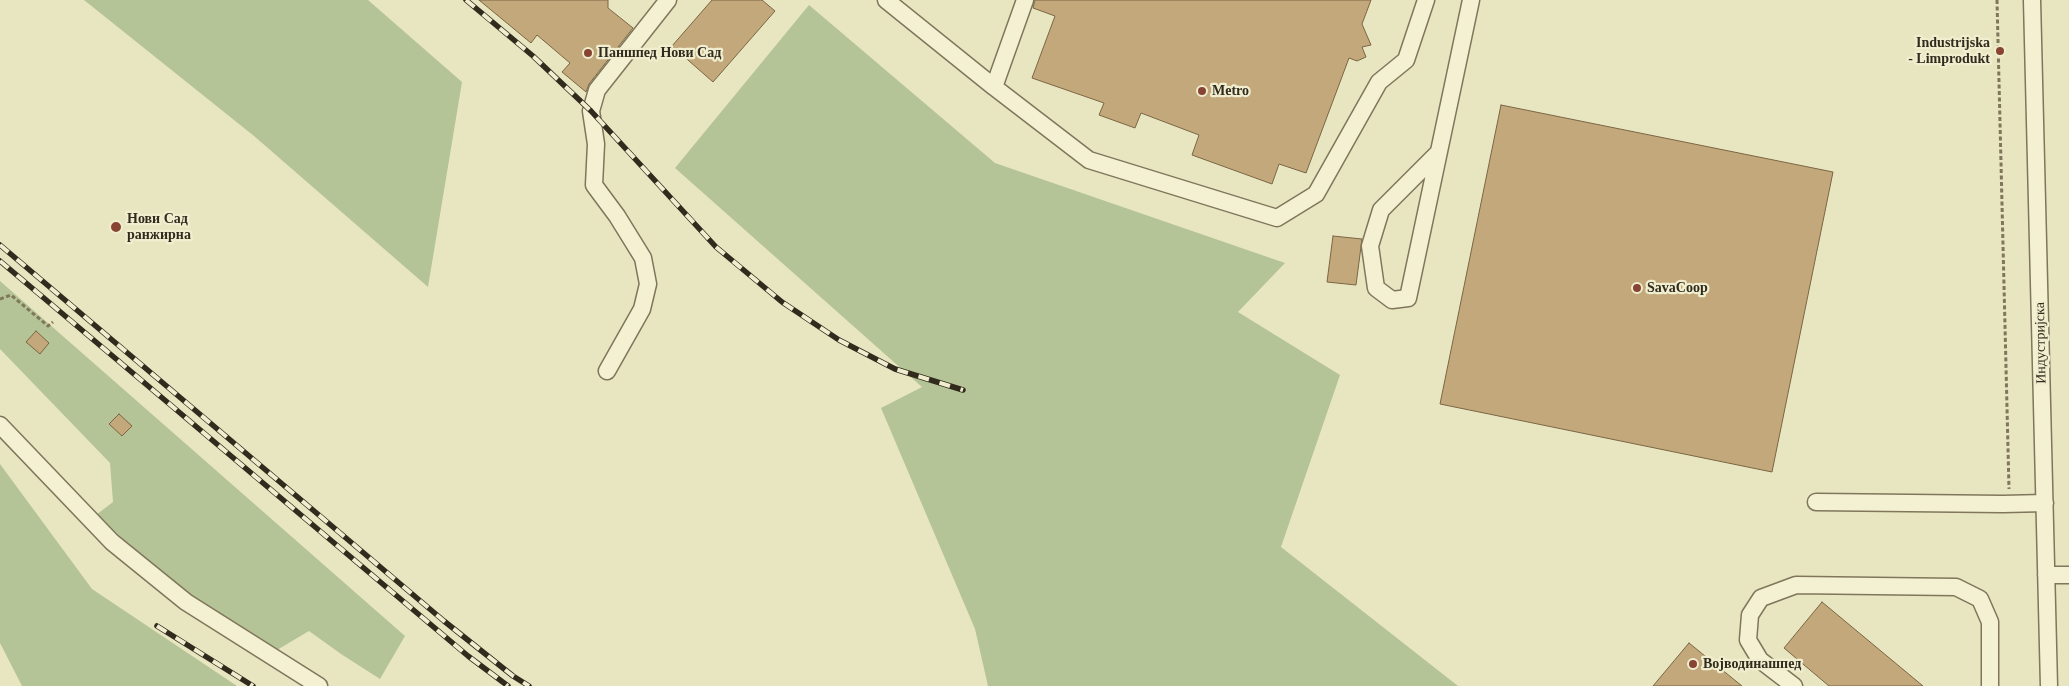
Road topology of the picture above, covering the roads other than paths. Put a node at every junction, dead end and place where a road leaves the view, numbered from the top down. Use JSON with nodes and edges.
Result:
{"nodes":[{"id":1,"x":668,"y":0,"type":"edge"},
{"id":2,"x":886,"y":0,"type":"edge"},
{"id":3,"x":1025,"y":0,"type":"edge"},
{"id":4,"x":1426,"y":0,"type":"edge"},
{"id":5,"x":1471,"y":0,"type":"edge"},
{"id":6,"x":2032,"y":0,"type":"edge"},
{"id":7,"x":994,"y":87,"type":"junction"},
{"id":8,"x":1439,"y":152,"type":"junction"},
{"id":9,"x":607,"y":371,"type":"dead end"},
{"id":10,"x":0,"y":425,"type":"edge"},
{"id":11,"x":1816,"y":502,"type":"dead end"},
{"id":12,"x":2044,"y":502,"type":"junction"},
{"id":13,"x":2069,"y":575,"type":"edge"},
{"id":14,"x":2046,"y":576,"type":"junction"},
{"id":15,"x":319,"y":686,"type":"edge"},
{"id":16,"x":1794,"y":686,"type":"edge"},
{"id":17,"x":1990,"y":686,"type":"edge"},
{"id":18,"x":2050,"y":686,"type":"edge"}],
"edges":[{"from":1,"to":9,"type":"street"},
{"from":2,"to":7,"type":"street"},
{"from":3,"to":7,"type":"street"},
{"from":4,"to":7,"type":"street"},
{"from":5,"to":8,"type":"street"},
{"from":6,"to":12,"type":"street","name":"Индустријска"},
{"from":8,"to":8,"type":"street"},
{"from":10,"to":15,"type":"street"},
{"from":11,"to":12,"type":"street"},
{"from":12,"to":14,"type":"street","name":"Индустријска"},
{"from":13,"to":14,"type":"street"},
{"from":14,"to":18,"type":"street","name":"Индустријска"},
{"from":16,"to":17,"type":"street"}]}
